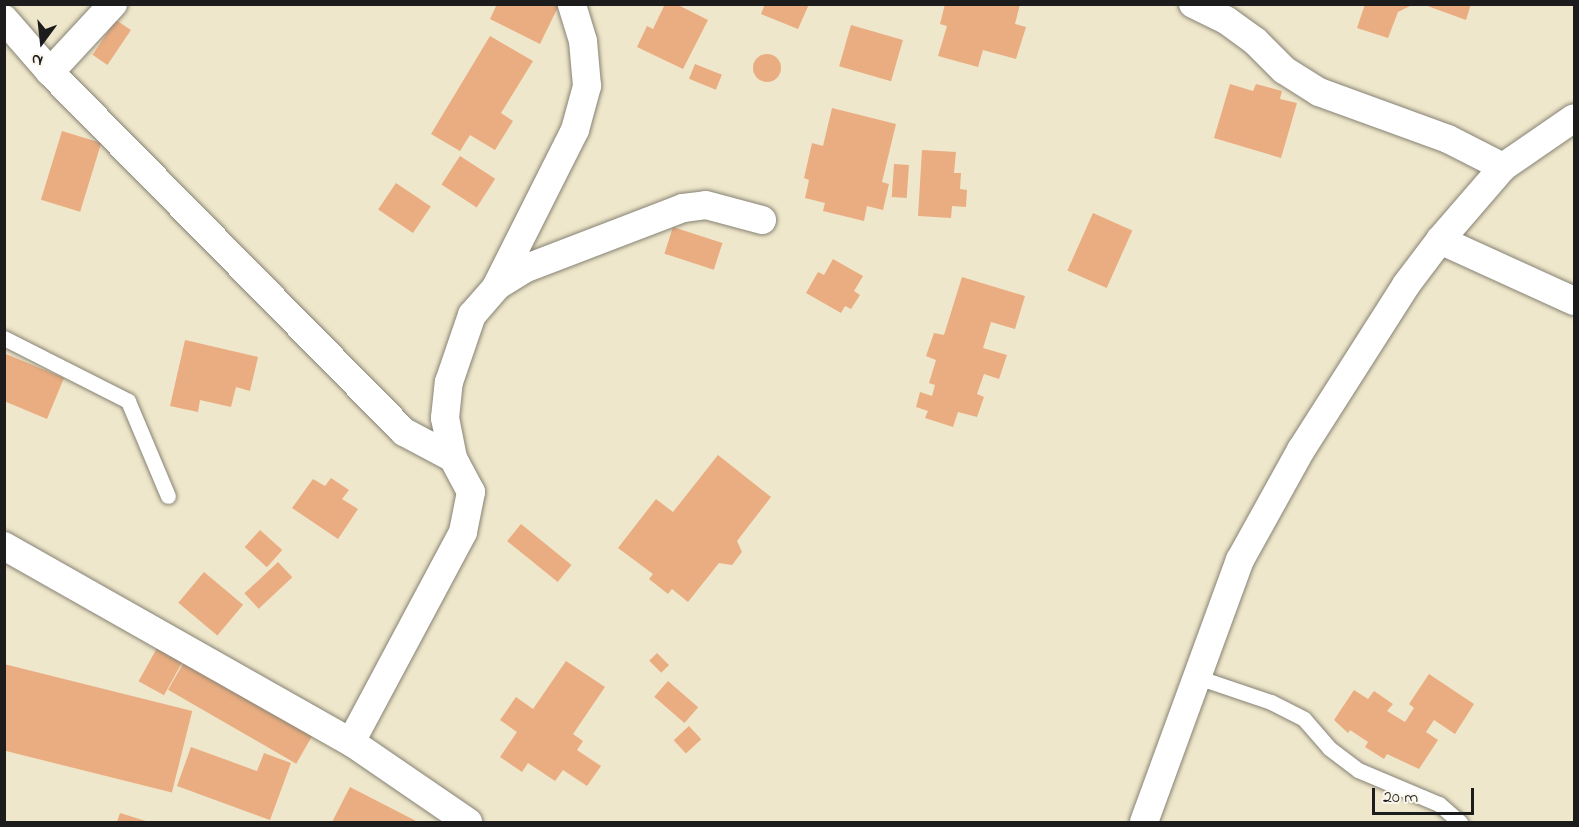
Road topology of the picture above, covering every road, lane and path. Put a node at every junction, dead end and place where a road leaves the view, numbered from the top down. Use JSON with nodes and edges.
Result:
{"nodes":[{"id":1,"x":113,"y":4,"type":"edge"},
{"id":2,"x":572,"y":4,"type":"edge"},
{"id":3,"x":1193,"y":4,"type":"edge"},
{"id":4,"x":4,"y":19,"type":"edge"},
{"id":5,"x":50,"y":72,"type":"junction"},
{"id":6,"x":1575,"y":118,"type":"edge"},
{"id":7,"x":1503,"y":167,"type":"junction"},
{"id":8,"x":762,"y":220,"type":"dead end"},
{"id":9,"x":1440,"y":240,"type":"junction"},
{"id":10,"x":496,"y":287,"type":"junction"},
{"id":11,"x":1575,"y":301,"type":"edge"},
{"id":12,"x":4,"y":338,"type":"edge"},
{"id":13,"x":453,"y":458,"type":"junction"},
{"id":14,"x":168,"y":496,"type":"dead end"},
{"id":15,"x":4,"y":546,"type":"edge"},
{"id":16,"x":1197,"y":677,"type":"junction"},
{"id":17,"x":351,"y":742,"type":"junction"},
{"id":18,"x":468,"y":822,"type":"edge"},
{"id":19,"x":1144,"y":822,"type":"edge"},
{"id":20,"x":1460,"y":822,"type":"edge"}],
"edges":[{"from":1,"to":5,"type":"street"},
{"from":2,"to":10,"type":"street"},
{"from":3,"to":7,"type":"street"},
{"from":4,"to":5,"type":"street"},
{"from":5,"to":13,"type":"street"},
{"from":6,"to":7,"type":"street"},
{"from":7,"to":9,"type":"street"},
{"from":8,"to":10,"type":"street"},
{"from":9,"to":11,"type":"street"},
{"from":9,"to":16,"type":"street"},
{"from":10,"to":13,"type":"street"},
{"from":12,"to":14,"type":"lane"},
{"from":13,"to":17,"type":"street"},
{"from":15,"to":17,"type":"street"},
{"from":16,"to":19,"type":"street"},
{"from":16,"to":20,"type":"lane"},
{"from":17,"to":18,"type":"street"}]}
